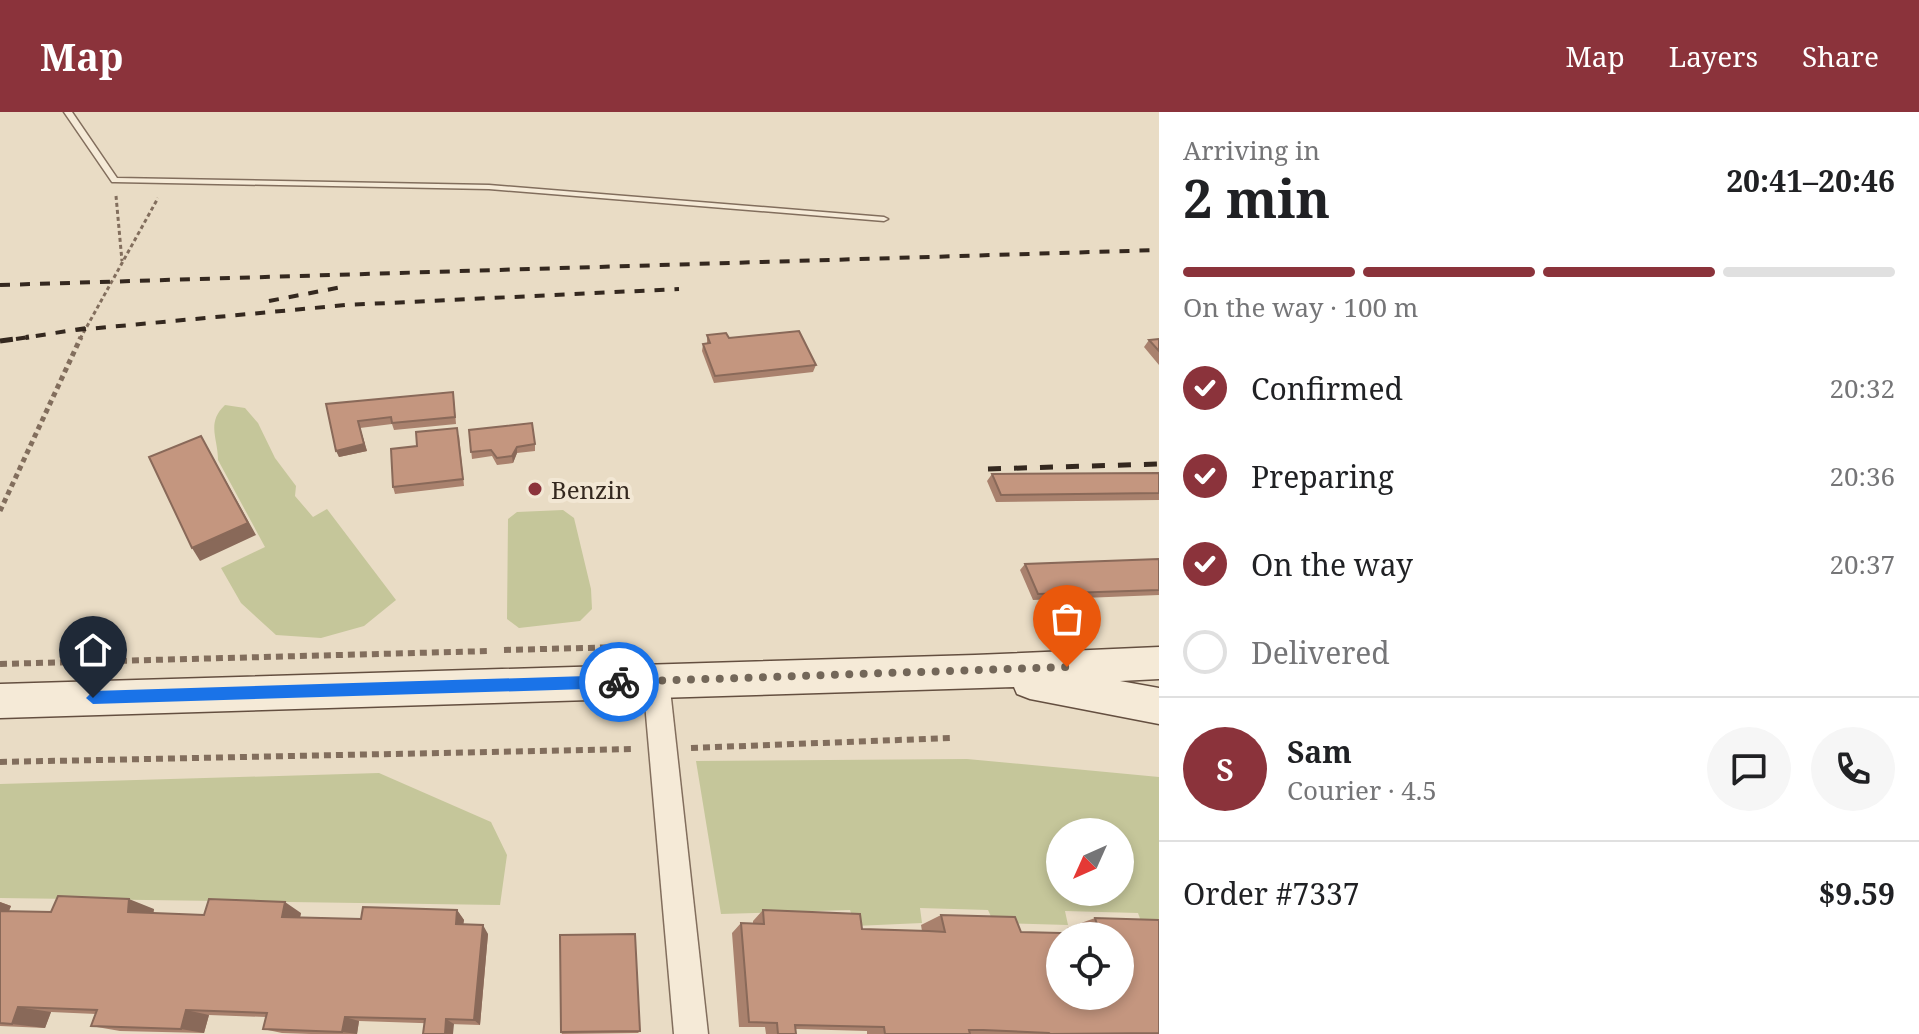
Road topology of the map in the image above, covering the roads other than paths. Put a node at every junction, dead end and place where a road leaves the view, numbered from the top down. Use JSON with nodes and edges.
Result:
{"nodes":[{"id":1,"x":68,"y":112,"type":"edge"},
{"id":2,"x":884,"y":219,"type":"dead end"},
{"id":3,"x":1159,"y":663,"type":"edge"},
{"id":4,"x":975,"y":672,"type":"junction"},
{"id":5,"x":656,"y":680,"type":"junction"},
{"id":6,"x":0,"y":701,"type":"edge"},
{"id":7,"x":1159,"y":706,"type":"edge"},
{"id":8,"x":691,"y":1034,"type":"edge"}],
"edges":[{"from":1,"to":2,"type":"lane"},
{"from":3,"to":4,"type":"main road"},
{"from":4,"to":5,"type":"main road"},
{"from":4,"to":7,"type":"main road"},
{"from":5,"to":6,"type":"main road"},
{"from":5,"to":8,"type":"street"}]}
